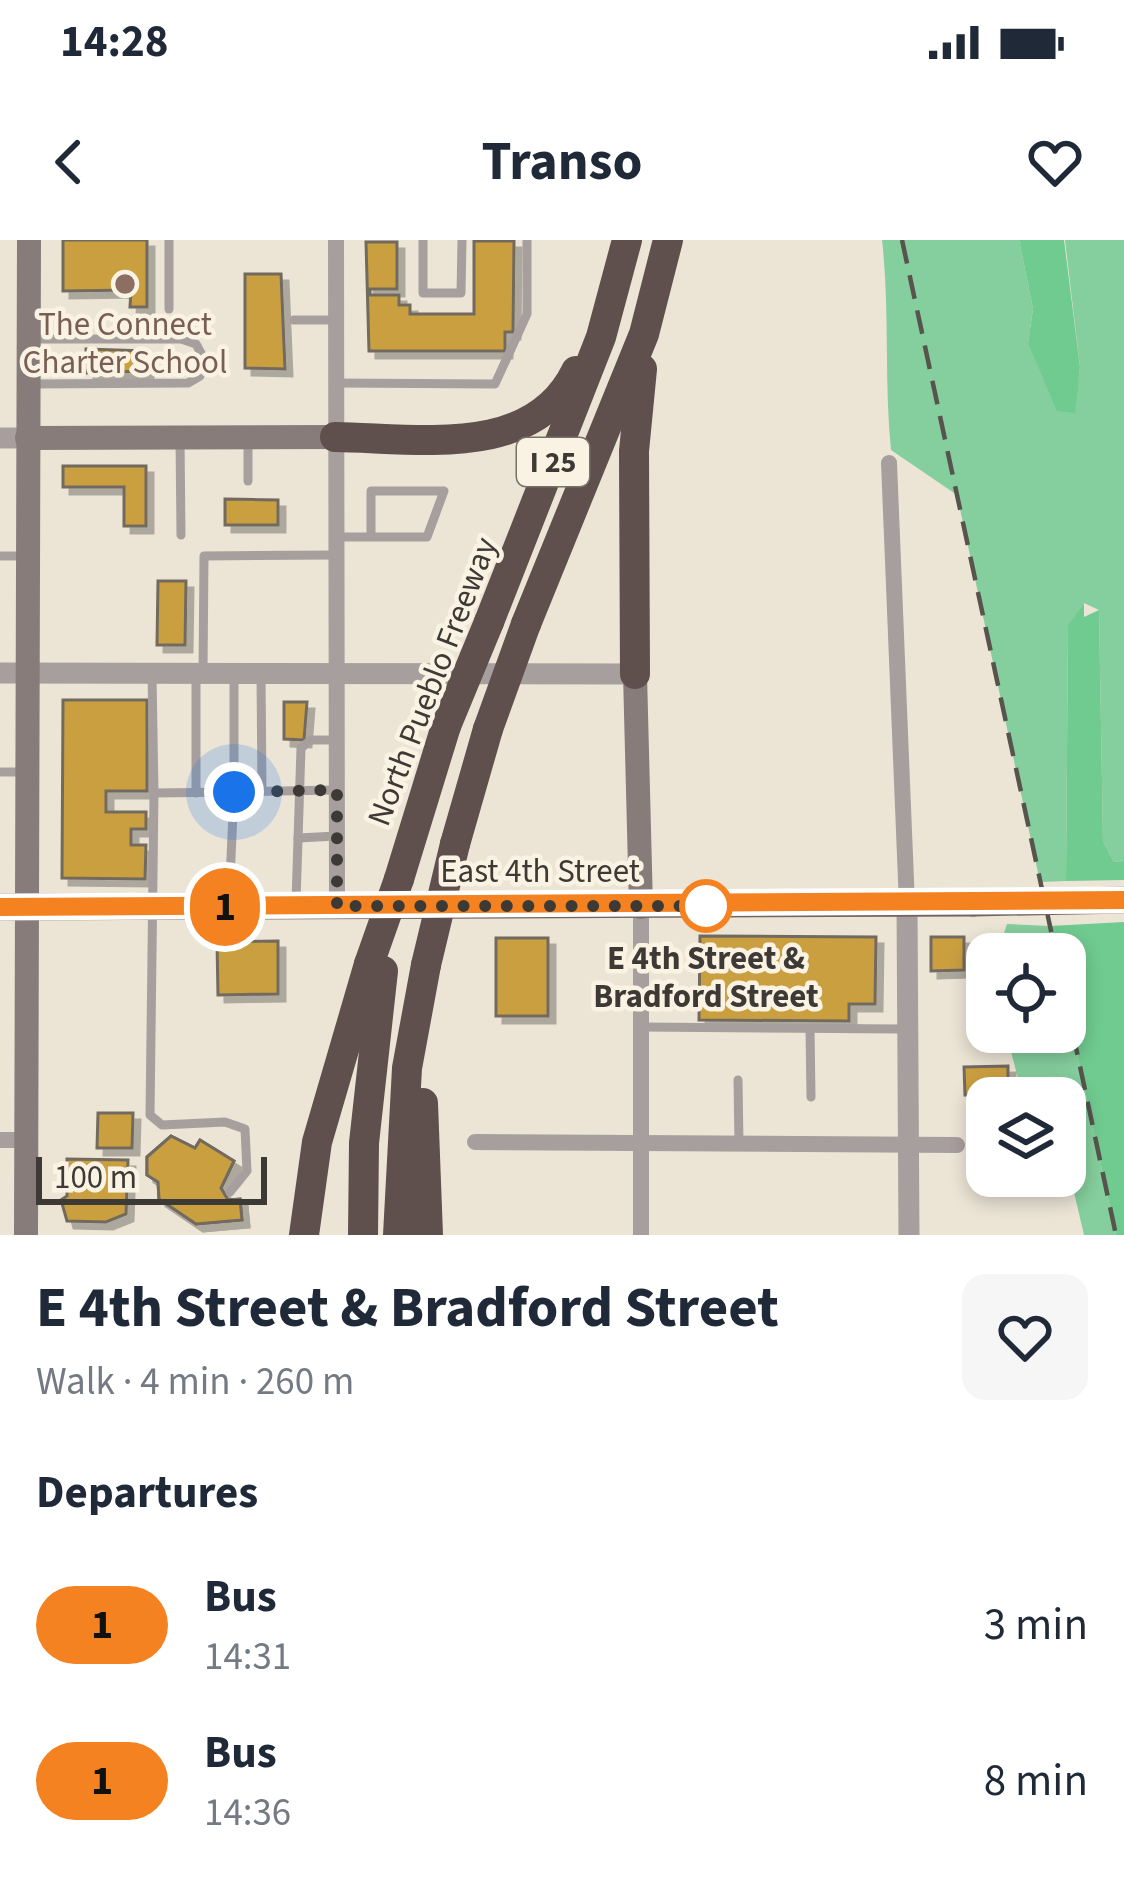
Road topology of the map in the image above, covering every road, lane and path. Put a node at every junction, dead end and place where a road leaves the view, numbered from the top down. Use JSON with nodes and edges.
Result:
{"nodes":[{"id":1,"x":29,"y":240,"type":"edge"},
{"id":2,"x":169,"y":240,"type":"edge"},
{"id":3,"x":336,"y":240,"type":"edge"},
{"id":4,"x":423,"y":240,"type":"edge"},
{"id":5,"x":462,"y":240,"type":"edge"},
{"id":6,"x":527,"y":240,"type":"edge"},
{"id":7,"x":627,"y":240,"type":"edge"},
{"id":8,"x":668,"y":240,"type":"edge"},
{"id":9,"x":612,"y":302,"type":"junction"},
{"id":10,"x":169,"y":309,"type":"dead end"},
{"id":11,"x":295,"y":320,"type":"dead end"},
{"id":12,"x":335,"y":320,"type":"junction"},
{"id":13,"x":644,"y":334,"type":"junction"},
{"id":14,"x":28,"y":339,"type":"junction"},
{"id":15,"x":335,"y":383,"type":"junction"},
{"id":16,"x":28,"y":384,"type":"junction"},
{"id":17,"x":335,"y":437,"type":"junction"},
{"id":18,"x":0,"y":438,"type":"edge"},
{"id":19,"x":27,"y":438,"type":"junction"},
{"id":20,"x":180,"y":438,"type":"junction"},
{"id":21,"x":248,"y":438,"type":"junction"},
{"id":22,"x":890,"y":463,"type":"dead end"},
{"id":23,"x":248,"y":481,"type":"dead end"},
{"id":24,"x":181,"y":535,"type":"dead end"},
{"id":25,"x":371,"y":537,"type":"junction"},
{"id":26,"x":336,"y":546,"type":"junction"},
{"id":27,"x":0,"y":556,"type":"edge"},
{"id":28,"x":26,"y":556,"type":"junction"},
{"id":29,"x":13,"y":674,"type":"edge"},
{"id":30,"x":152,"y":674,"type":"junction"},
{"id":31,"x":200,"y":674,"type":"junction"},
{"id":32,"x":234,"y":674,"type":"junction"},
{"id":33,"x":261,"y":674,"type":"junction"},
{"id":34,"x":337,"y":674,"type":"junction"},
{"id":35,"x":635,"y":674,"type":"junction"},
{"id":36,"x":337,"y":740,"type":"junction"},
{"id":37,"x":0,"y":772,"type":"edge"},
{"id":38,"x":26,"y":772,"type":"junction"},
{"id":39,"x":337,"y":790,"type":"junction"},
{"id":40,"x":298,"y":791,"type":"junction"},
{"id":41,"x":234,"y":792,"type":"junction"},
{"id":42,"x":262,"y":792,"type":"junction"},
{"id":43,"x":154,"y":793,"type":"junction"},
{"id":44,"x":196,"y":793,"type":"junction"},
{"id":45,"x":337,"y":836,"type":"junction"},
{"id":46,"x":298,"y":838,"type":"junction"},
{"id":47,"x":1124,"y":899,"type":"edge"},
{"id":48,"x":908,"y":905,"type":"junction"},
{"id":49,"x":296,"y":906,"type":"junction"},
{"id":50,"x":337,"y":906,"type":"junction"},
{"id":51,"x":14,"y":907,"type":"edge"},
{"id":52,"x":150,"y":907,"type":"junction"},
{"id":53,"x":229,"y":907,"type":"junction"},
{"id":54,"x":640,"y":907,"type":"junction"},
{"id":55,"x":377,"y":964,"type":"junction"},
{"id":56,"x":426,"y":964,"type":"junction"},
{"id":57,"x":640,"y":1027,"type":"junction"},
{"id":58,"x":810,"y":1028,"type":"junction"},
{"id":59,"x":908,"y":1029,"type":"junction"},
{"id":60,"x":738,"y":1080,"type":"dead end"},
{"id":61,"x":811,"y":1097,"type":"dead end"},
{"id":62,"x":13,"y":1140,"type":"edge"},
{"id":63,"x":476,"y":1142,"type":"dead end"},
{"id":64,"x":639,"y":1144,"type":"junction"},
{"id":65,"x":739,"y":1144,"type":"junction"},
{"id":66,"x":909,"y":1144,"type":"junction"},
{"id":67,"x":957,"y":1145,"type":"dead end"},
{"id":68,"x":230,"y":1192,"type":"dead end"},
{"id":69,"x":26,"y":1235,"type":"edge"},
{"id":70,"x":304,"y":1235,"type":"edge"},
{"id":71,"x":363,"y":1235,"type":"edge"},
{"id":72,"x":398,"y":1235,"type":"edge"},
{"id":73,"x":428,"y":1235,"type":"edge"},
{"id":74,"x":641,"y":1235,"type":"edge"},
{"id":75,"x":908,"y":1235,"type":"edge"}],
"edges":[{"from":1,"to":14,"type":"main road"},
{"from":2,"to":10,"type":"lane"},
{"from":3,"to":12,"type":"street"},
{"from":4,"to":5,"type":"lane"},
{"from":6,"to":15,"type":"lane"},
{"from":7,"to":9,"type":"highway","name":"North Pueblo Freeway","number":"I 25"},
{"from":8,"to":13,"type":"highway","name":"North Pueblo Freeway","number":"I 25"},
{"from":9,"to":17,"type":"highway"},
{"from":9,"to":55,"type":"highway","name":"North Pueblo Freeway","number":"I 25","bridge":true},
{"from":11,"to":12,"type":"lane"},
{"from":12,"to":15,"type":"street"},
{"from":13,"to":35,"type":"highway"},
{"from":13,"to":56,"type":"highway","name":"North Pueblo Freeway","number":"I 25","bridge":true},
{"from":14,"to":16,"type":"main road"},
{"from":14,"to":16,"type":"lane"},
{"from":15,"to":17,"type":"street"},
{"from":16,"to":19,"type":"main road"},
{"from":17,"to":21,"type":"main road"},
{"from":17,"to":26,"type":"street"},
{"from":18,"to":19,"type":"street"},
{"from":19,"to":20,"type":"main road"},
{"from":19,"to":28,"type":"main road"},
{"from":20,"to":21,"type":"main road"},
{"from":20,"to":24,"type":"lane"},
{"from":21,"to":23,"type":"lane"},
{"from":22,"to":48,"type":"street"},
{"from":25,"to":25,"type":"lane"},
{"from":25,"to":26,"type":"lane"},
{"from":26,"to":31,"type":"lane"},
{"from":26,"to":34,"type":"street"},
{"from":27,"to":28,"type":"lane"},
{"from":28,"to":29,"type":"main road"},
{"from":29,"to":30,"type":"street"},
{"from":29,"to":38,"type":"main road"},
{"from":30,"to":31,"type":"street"},
{"from":30,"to":43,"type":"lane"},
{"from":31,"to":32,"type":"street"},
{"from":31,"to":44,"type":"lane"},
{"from":32,"to":33,"type":"street"},
{"from":32,"to":41,"type":"lane"},
{"from":33,"to":34,"type":"street"},
{"from":33,"to":42,"type":"lane"},
{"from":34,"to":35,"type":"street"},
{"from":34,"to":36,"type":"street"},
{"from":35,"to":54,"type":"main road"},
{"from":36,"to":39,"type":"street"},
{"from":36,"to":40,"type":"lane"},
{"from":37,"to":38,"type":"lane"},
{"from":38,"to":51,"type":"main road"},
{"from":39,"to":40,"type":"lane"},
{"from":39,"to":45,"type":"street"},
{"from":40,"to":42,"type":"lane"},
{"from":40,"to":46,"type":"lane"},
{"from":41,"to":42,"type":"lane"},
{"from":41,"to":44,"type":"lane"},
{"from":41,"to":53,"type":"lane"},
{"from":43,"to":44,"type":"lane"},
{"from":43,"to":52,"type":"lane"},
{"from":45,"to":46,"type":"lane"},
{"from":45,"to":50,"type":"street"},
{"from":46,"to":49,"type":"lane"},
{"from":47,"to":48,"type":"main road","name":"East 4th Street","bridge":true},
{"from":48,"to":54,"type":"main road","name":"East 4th Street"},
{"from":48,"to":59,"type":"street"},
{"from":49,"to":50,"type":"main road","name":"East 4th Street"},
{"from":49,"to":53,"type":"main road","name":"East 4th Street"},
{"from":50,"to":54,"type":"main road","name":"East 4th Street"},
{"from":51,"to":52,"type":"main road","name":"East 4th Street"},
{"from":51,"to":62,"type":"main road"},
{"from":52,"to":53,"type":"main road","name":"East 4th Street"},
{"from":52,"to":68,"type":"lane"},
{"from":54,"to":57,"type":"street"},
{"from":55,"to":70,"type":"highway"},
{"from":55,"to":71,"type":"highway"},
{"from":56,"to":72,"type":"highway","name":"North Pueblo Freeway","number":"I 25"},
{"from":56,"to":73,"type":"highway"},
{"from":57,"to":58,"type":"lane"},
{"from":57,"to":64,"type":"street"},
{"from":58,"to":59,"type":"lane"},
{"from":58,"to":61,"type":"lane"},
{"from":59,"to":66,"type":"street"},
{"from":60,"to":65,"type":"lane"},
{"from":62,"to":69,"type":"main road"},
{"from":63,"to":64,"type":"street"},
{"from":64,"to":65,"type":"street"},
{"from":64,"to":74,"type":"street"},
{"from":65,"to":66,"type":"street"},
{"from":66,"to":67,"type":"street"},
{"from":66,"to":75,"type":"street"}]}
